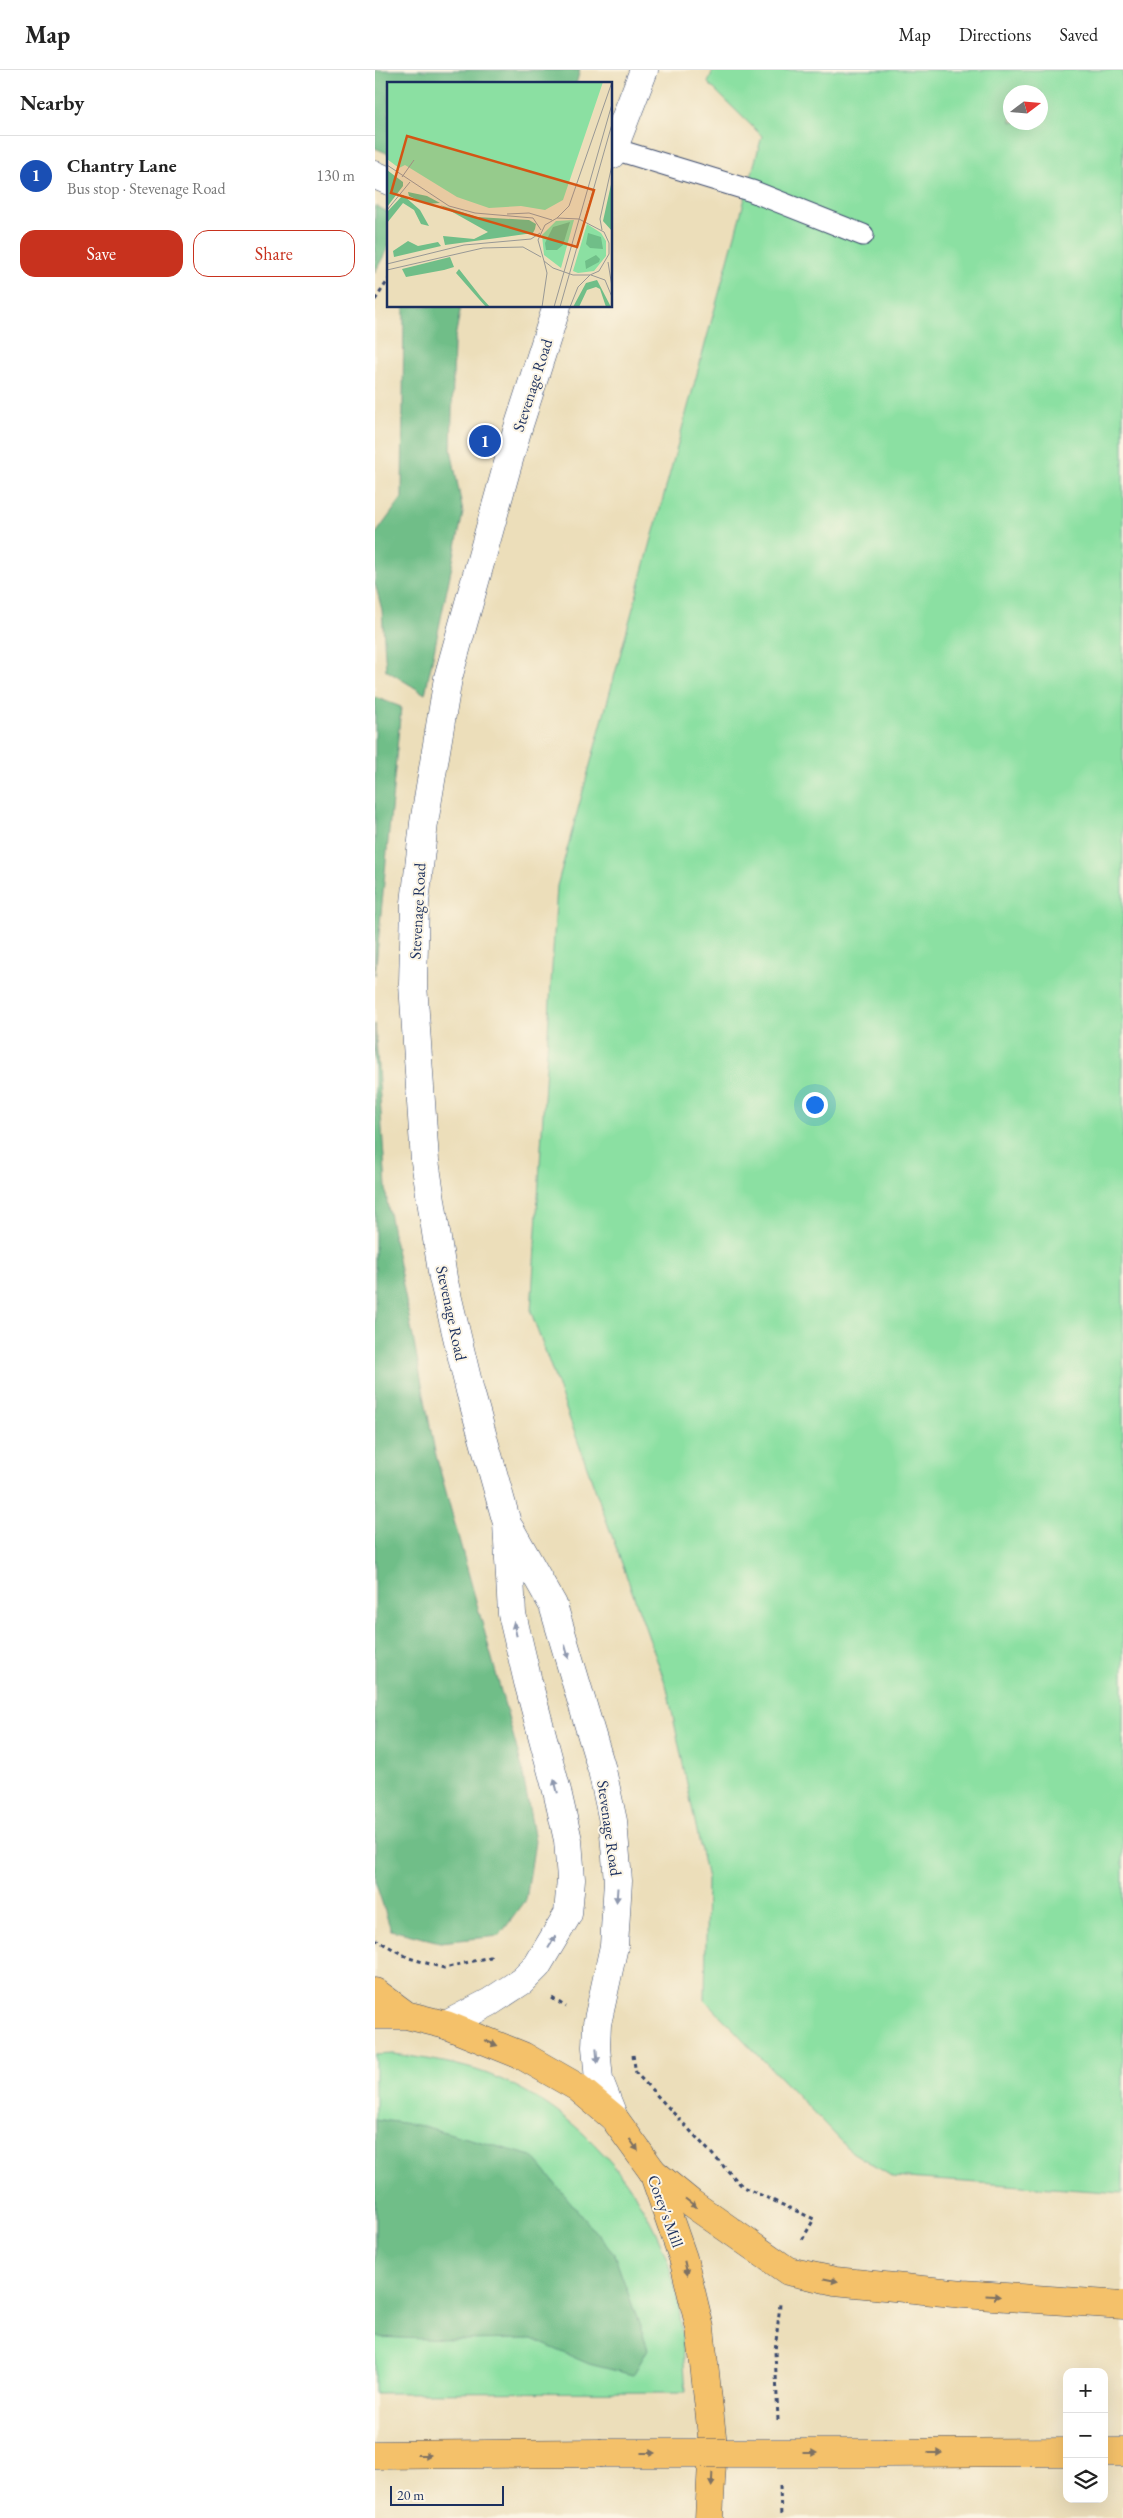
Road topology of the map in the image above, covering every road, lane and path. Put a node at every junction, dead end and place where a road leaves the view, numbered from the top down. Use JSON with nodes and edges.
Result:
{"nodes":[{"id":1,"x":644,"y":70,"type":"edge"},
{"id":2,"x":613,"y":149,"type":"edge"},
{"id":3,"x":613,"y":152,"type":"edge"},
{"id":4,"x":375,"y":175,"type":"edge"},
{"id":5,"x":387,"y":180,"type":"edge"},
{"id":6,"x":863,"y":235,"type":"dead end"},
{"id":7,"x":387,"y":282,"type":"edge"},
{"id":8,"x":375,"y":300,"type":"edge"},
{"id":9,"x":556,"y":308,"type":"edge"},
{"id":10,"x":507,"y":1523,"type":"junction"},
{"id":11,"x":375,"y":1992,"type":"edge"},
{"id":12,"x":375,"y":2015,"type":"edge"},
{"id":13,"x":406,"y":2015,"type":"junction"},
{"id":14,"x":446,"y":2025,"type":"junction"},
{"id":15,"x":614,"y":2118,"type":"junction"},
{"id":16,"x":653,"y":2172,"type":"junction"},
{"id":17,"x":1123,"y":2305,"type":"edge"},
{"id":18,"x":1063,"y":2452,"type":"edge"},
{"id":19,"x":1108,"y":2452,"type":"edge"},
{"id":20,"x":1123,"y":2452,"type":"edge"},
{"id":21,"x":375,"y":2455,"type":"edge"},
{"id":22,"x":709,"y":2518,"type":"edge"}],
"edges":[{"from":1,"to":2,"type":"street"},
{"from":3,"to":6,"type":"lane"},
{"from":4,"to":5,"type":"street"},
{"from":7,"to":8,"type":"path"},
{"from":9,"to":10,"type":"street","name":"Stevenage Road"},
{"from":14,"to":10,"type":"street","name":"Stevenage Road","one_way":true},
{"from":10,"to":15,"type":"street","name":"Stevenage Road","one_way":true},
{"from":11,"to":13,"type":"main road"},
{"from":12,"to":13,"type":"main road","name":"Corey's Mill"},
{"from":13,"to":14,"type":"main road","name":"Corey's Mill"},
{"from":14,"to":15,"type":"main road","name":"Corey's Mill","one_way":true},
{"from":15,"to":16,"type":"main road","name":"Corey's Mill","one_way":true},
{"from":16,"to":17,"type":"main road","one_way":true},
{"from":16,"to":22,"type":"main road","name":"Corey's Mill","one_way":true},
{"from":21,"to":18,"type":"main road","one_way":true,"bridge":true},
{"from":19,"to":20,"type":"main road"}]}
